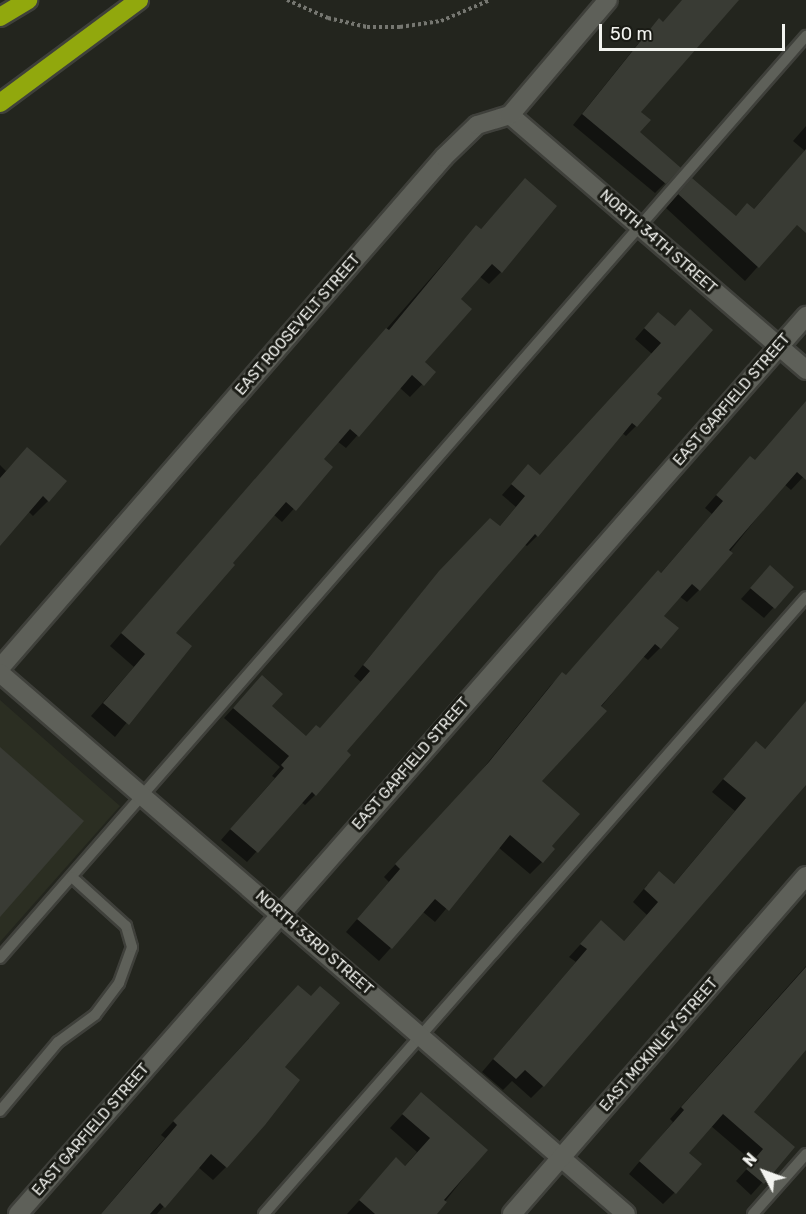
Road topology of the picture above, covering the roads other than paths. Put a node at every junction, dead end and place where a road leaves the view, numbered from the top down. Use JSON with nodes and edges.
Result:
{"nodes":[{"id":1,"x":28,"y":0,"type":"edge"},
{"id":2,"x":139,"y":0,"type":"edge"},
{"id":3,"x":608,"y":0,"type":"edge"},
{"id":4,"x":0,"y":17,"type":"edge"},
{"id":5,"x":806,"y":36,"type":"edge"},
{"id":6,"x":0,"y":103,"type":"edge"},
{"id":7,"x":510,"y":115,"type":"junction"},
{"id":8,"x":640,"y":227,"type":"junction"},
{"id":9,"x":806,"y":316,"type":"edge"},
{"id":10,"x":779,"y":347,"type":"junction"},
{"id":11,"x":806,"y":370,"type":"edge"},
{"id":12,"x":806,"y":597,"type":"edge"},
{"id":13,"x":0,"y":668,"type":"edge"},
{"id":14,"x":0,"y":674,"type":"edge"},
{"id":15,"x":142,"y":796,"type":"junction"},
{"id":16,"x":72,"y":876,"type":"junction"},
{"id":17,"x":806,"y":876,"type":"edge"},
{"id":18,"x":279,"y":913,"type":"junction"},
{"id":19,"x":0,"y":958,"type":"edge"},
{"id":20,"x":419,"y":1034,"type":"junction"},
{"id":21,"x":0,"y":1111,"type":"edge"},
{"id":22,"x":806,"y":1155,"type":"edge"},
{"id":23,"x":561,"y":1157,"type":"junction"},
{"id":24,"x":18,"y":1214,"type":"edge"},
{"id":25,"x":264,"y":1214,"type":"edge"},
{"id":26,"x":512,"y":1214,"type":"edge"},
{"id":27,"x":626,"y":1214,"type":"edge"},
{"id":28,"x":753,"y":1214,"type":"edge"}],
"edges":[{"from":1,"to":4,"type":"highway"},
{"from":2,"to":6,"type":"highway"},
{"from":3,"to":7,"type":"street"},
{"from":5,"to":8,"type":"lane"},
{"from":7,"to":8,"type":"street","name":"NORTH 34TH STREET"},
{"from":7,"to":13,"type":"street","name":"EAST ROOSEVELT STREET"},
{"from":8,"to":10,"type":"street","name":"NORTH 34TH STREET"},
{"from":8,"to":15,"type":"lane"},
{"from":9,"to":10,"type":"street","name":"EAST GARFIELD STREET"},
{"from":10,"to":11,"type":"street","name":"NORTH 34TH STREET"},
{"from":10,"to":18,"type":"street","name":"EAST GARFIELD STREET"},
{"from":12,"to":20,"type":"lane"},
{"from":14,"to":15,"type":"street","name":"NORTH 33RD STREET"},
{"from":15,"to":16,"type":"lane"},
{"from":15,"to":18,"type":"street","name":"NORTH 33RD STREET"},
{"from":16,"to":19,"type":"lane"},
{"from":16,"to":21,"type":"lane"},
{"from":17,"to":23,"type":"street","name":"EAST MCKINLEY STREET"},
{"from":18,"to":20,"type":"street","name":"NORTH 33RD STREET"},
{"from":18,"to":24,"type":"street","name":"EAST GARFIELD STREET"},
{"from":20,"to":23,"type":"street","name":"NORTH 33RD STREET"},
{"from":20,"to":25,"type":"lane"},
{"from":22,"to":28,"type":"lane"},
{"from":23,"to":26,"type":"street","name":"EAST MCKINLEY STREET"},
{"from":23,"to":27,"type":"street","name":"NORTH 33RD STREET"}]}
